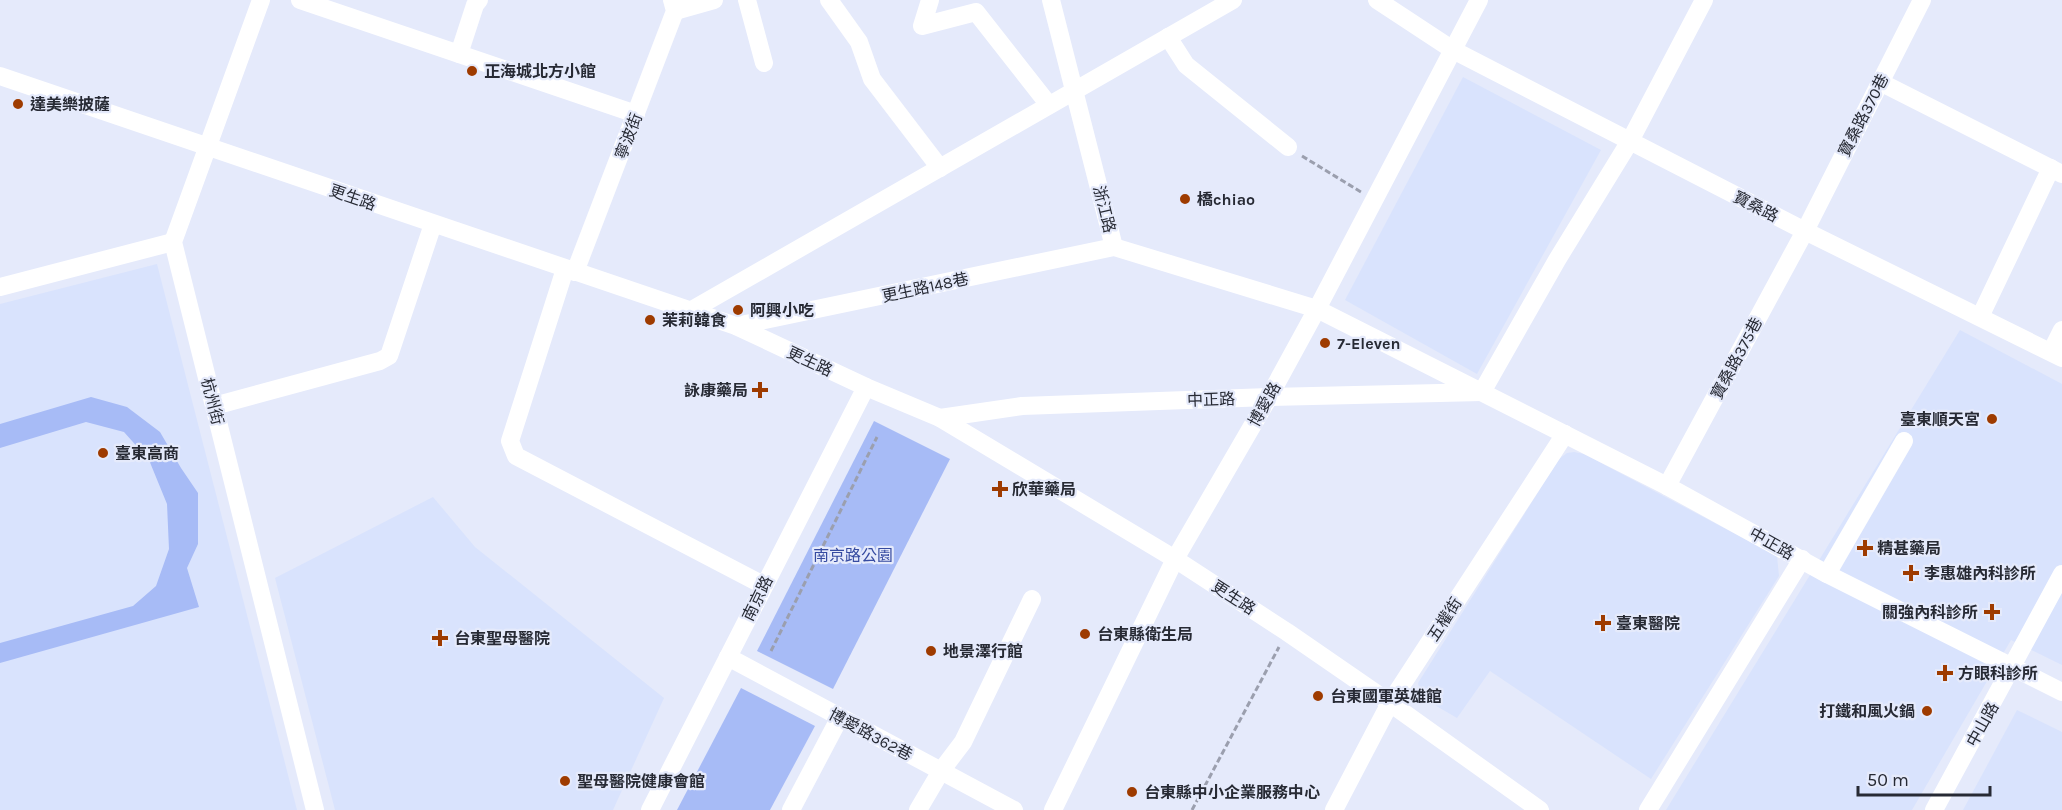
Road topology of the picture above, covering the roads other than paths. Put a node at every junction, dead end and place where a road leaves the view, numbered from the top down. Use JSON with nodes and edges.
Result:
{"nodes":[{"id":1,"x":261,"y":0,"type":"edge"},
{"id":2,"x":300,"y":0,"type":"edge"},
{"id":3,"x":479,"y":0,"type":"edge"},
{"id":4,"x":714,"y":0,"type":"edge"},
{"id":5,"x":747,"y":0,"type":"edge"},
{"id":6,"x":829,"y":0,"type":"edge"},
{"id":7,"x":930,"y":0,"type":"edge"},
{"id":8,"x":1051,"y":0,"type":"edge"},
{"id":9,"x":1233,"y":0,"type":"edge"},
{"id":10,"x":1377,"y":0,"type":"edge"},
{"id":11,"x":1479,"y":0,"type":"edge"},
{"id":12,"x":1704,"y":0,"type":"edge"},
{"id":13,"x":1922,"y":0,"type":"edge"},
{"id":14,"x":673,"y":5,"type":"edge"},
{"id":15,"x":1168,"y":38,"type":"junction"},
{"id":16,"x":1453,"y":50,"type":"junction"},
{"id":17,"x":459,"y":54,"type":"junction"},
{"id":18,"x":764,"y":63,"type":"dead end"},
{"id":19,"x":0,"y":76,"type":"edge"},
{"id":20,"x":1880,"y":82,"type":"junction"},
{"id":21,"x":1074,"y":91,"type":"junction"},
{"id":22,"x":1049,"y":105,"type":"junction"},
{"id":23,"x":636,"y":114,"type":"junction"},
{"id":24,"x":1630,"y":141,"type":"junction"},
{"id":25,"x":209,"y":147,"type":"junction"},
{"id":26,"x":1288,"y":147,"type":"road end"},
{"id":27,"x":940,"y":168,"type":"junction"},
{"id":28,"x":2056,"y":171,"type":"edge"},
{"id":29,"x":434,"y":224,"type":"junction"},
{"id":30,"x":1805,"y":231,"type":"junction"},
{"id":31,"x":173,"y":242,"type":"junction"},
{"id":32,"x":1114,"y":248,"type":"junction"},
{"id":33,"x":570,"y":270,"type":"junction"},
{"id":34,"x":0,"y":287,"type":"edge"},
{"id":35,"x":1317,"y":309,"type":"junction"},
{"id":36,"x":690,"y":311,"type":"junction"},
{"id":37,"x":1980,"y":317,"type":"junction"},
{"id":38,"x":736,"y":327,"type":"junction"},
{"id":39,"x":2062,"y":330,"type":"edge"},
{"id":40,"x":2057,"y":355,"type":"edge"},
{"id":41,"x":866,"y":387,"type":"junction"},
{"id":42,"x":1482,"y":392,"type":"junction"},
{"id":43,"x":1269,"y":397,"type":"junction"},
{"id":44,"x":214,"y":406,"type":"junction"},
{"id":45,"x":940,"y":418,"type":"junction"},
{"id":46,"x":1565,"y":434,"type":"junction"},
{"id":47,"x":1904,"y":441,"type":"dead end"},
{"id":48,"x":1667,"y":486,"type":"junction"},
{"id":49,"x":1175,"y":559,"type":"junction"},
{"id":50,"x":1802,"y":559,"type":"junction"},
{"id":51,"x":1827,"y":574,"type":"junction"},
{"id":52,"x":2062,"y":574,"type":"edge"},
{"id":53,"x":763,"y":585,"type":"junction"},
{"id":54,"x":1032,"y":599,"type":"dead end"},
{"id":55,"x":728,"y":657,"type":"junction"},
{"id":56,"x":2012,"y":667,"type":"junction"},
{"id":57,"x":2062,"y":692,"type":"edge"},
{"id":58,"x":1390,"y":703,"type":"junction"},
{"id":59,"x":840,"y":717,"type":"junction"},
{"id":60,"x":940,"y":771,"type":"junction"},
{"id":61,"x":1536,"y":809,"type":"edge"},
{"id":62,"x":315,"y":810,"type":"edge"},
{"id":63,"x":650,"y":810,"type":"edge"},
{"id":64,"x":791,"y":810,"type":"edge"},
{"id":65,"x":918,"y":810,"type":"edge"},
{"id":66,"x":1014,"y":810,"type":"edge"},
{"id":67,"x":1053,"y":810,"type":"edge"},
{"id":68,"x":1334,"y":810,"type":"edge"},
{"id":69,"x":1648,"y":810,"type":"edge"},
{"id":70,"x":1934,"y":810,"type":"edge"}],
"edges":[{"from":1,"to":25,"type":"street"},
{"from":2,"to":17,"type":"street"},
{"from":3,"to":17,"type":"street"},
{"from":4,"to":14,"type":"street"},
{"from":5,"to":18,"type":"street"},
{"from":6,"to":27,"type":"street"},
{"from":7,"to":22,"type":"street"},
{"from":8,"to":21,"type":"street","name":"浙江路"},
{"from":9,"to":15,"type":"street"},
{"from":10,"to":16,"type":"street","name":"寶桑路"},
{"from":11,"to":16,"type":"street","name":"博愛路"},
{"from":12,"to":24,"type":"street"},
{"from":13,"to":20,"type":"street","name":"寶桑路370巷"},
{"from":14,"to":23,"type":"street","name":"寧波街"},
{"from":15,"to":21,"type":"street"},
{"from":15,"to":26,"type":"street"},
{"from":16,"to":24,"type":"street","name":"寶桑路"},
{"from":16,"to":35,"type":"street","name":"博愛路"},
{"from":17,"to":23,"type":"street"},
{"from":19,"to":25,"type":"street","name":"更生路"},
{"from":20,"to":28,"type":"street"},
{"from":20,"to":30,"type":"street","name":"寶桑路370巷"},
{"from":21,"to":22,"type":"street"},
{"from":21,"to":32,"type":"street","name":"浙江路"},
{"from":22,"to":27,"type":"street"},
{"from":23,"to":33,"type":"street","name":"寧波街"},
{"from":24,"to":30,"type":"street","name":"寶桑路"},
{"from":24,"to":42,"type":"street"},
{"from":25,"to":29,"type":"street","name":"更生路"},
{"from":25,"to":31,"type":"street"},
{"from":27,"to":36,"type":"street"},
{"from":28,"to":37,"type":"street"},
{"from":29,"to":33,"type":"street","name":"更生路"},
{"from":29,"to":44,"type":"street"},
{"from":30,"to":37,"type":"street","name":"寶桑路"},
{"from":30,"to":48,"type":"street","name":"寶桑路375巷"},
{"from":31,"to":34,"type":"street"},
{"from":31,"to":44,"type":"street","name":"杭州街"},
{"from":32,"to":35,"type":"street","name":"浙江路"},
{"from":32,"to":38,"type":"street","name":"更生路148巷"},
{"from":33,"to":36,"type":"street","name":"更生路"},
{"from":33,"to":53,"type":"street","name":"寧波街"},
{"from":35,"to":42,"type":"street","name":"中正路"},
{"from":35,"to":43,"type":"street","name":"博愛路"},
{"from":36,"to":38,"type":"street","name":"更生路"},
{"from":37,"to":40,"type":"street","name":"寶桑路"},
{"from":38,"to":41,"type":"street","name":"更生路"},
{"from":39,"to":40,"type":"street"},
{"from":41,"to":45,"type":"street","name":"更生路"},
{"from":41,"to":53,"type":"street","name":"南京路"},
{"from":42,"to":43,"type":"street","name":"中正路"},
{"from":42,"to":46,"type":"street","name":"中正路"},
{"from":43,"to":45,"type":"street","name":"中正路"},
{"from":43,"to":49,"type":"street","name":"博愛路"},
{"from":44,"to":62,"type":"street","name":"杭州街"},
{"from":45,"to":49,"type":"street","name":"更生路"},
{"from":46,"to":48,"type":"street","name":"中正路"},
{"from":46,"to":58,"type":"street","name":"五權街"},
{"from":47,"to":51,"type":"street"},
{"from":48,"to":50,"type":"street","name":"中正路"},
{"from":49,"to":58,"type":"street","name":"更生路"},
{"from":49,"to":67,"type":"street","name":"博愛路"},
{"from":50,"to":51,"type":"street","name":"中正路"},
{"from":50,"to":69,"type":"street"},
{"from":51,"to":56,"type":"street","name":"中正路"},
{"from":52,"to":56,"type":"street","name":"中山路"},
{"from":53,"to":55,"type":"street","name":"南京路"},
{"from":54,"to":60,"type":"street"},
{"from":55,"to":59,"type":"street","name":"博愛路362巷"},
{"from":55,"to":63,"type":"street","name":"南京路"},
{"from":56,"to":57,"type":"street","name":"中正路"},
{"from":56,"to":70,"type":"street","name":"中山路"},
{"from":58,"to":61,"type":"street","name":"更生路"},
{"from":58,"to":68,"type":"street","name":"五權街"},
{"from":59,"to":60,"type":"street","name":"博愛路362巷"},
{"from":59,"to":64,"type":"street"},
{"from":60,"to":65,"type":"street"},
{"from":60,"to":66,"type":"street","name":"博愛路362巷"}]}
